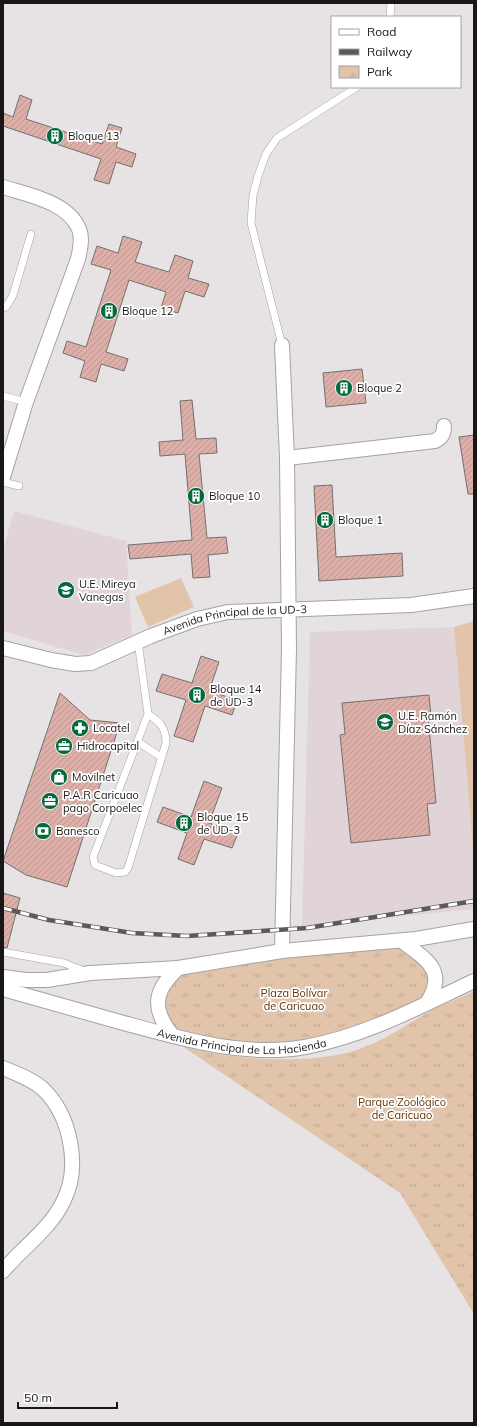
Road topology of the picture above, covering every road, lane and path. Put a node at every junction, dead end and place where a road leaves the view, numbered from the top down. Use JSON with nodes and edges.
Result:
{"nodes":[{"id":1,"x":391,"y":3,"type":"edge"},
{"id":2,"x":390,"y":16,"type":"edge"},
{"id":3,"x":355,"y":88,"type":"edge"},
{"id":4,"x":3,"y":187,"type":"edge"},
{"id":5,"x":31,"y":234,"type":"dead end"},
{"id":6,"x":3,"y":308,"type":"edge"},
{"id":7,"x":282,"y":345,"type":"joint"},
{"id":8,"x":3,"y":396,"type":"edge"},
{"id":9,"x":26,"y":402,"type":"junction"},
{"id":10,"x":444,"y":426,"type":"dead end"},
{"id":11,"x":287,"y":458,"type":"junction"},
{"id":12,"x":3,"y":477,"type":"edge"},
{"id":13,"x":3,"y":482,"type":"edge"},
{"id":14,"x":19,"y":486,"type":"dead end"},
{"id":15,"x":474,"y":596,"type":"edge"},
{"id":16,"x":288,"y":608,"type":"junction"},
{"id":17,"x":138,"y":642,"type":"junction"},
{"id":18,"x":3,"y":648,"type":"edge"},
{"id":19,"x":148,"y":714,"type":"junction"},
{"id":20,"x":138,"y":742,"type":"junction"},
{"id":21,"x":161,"y":757,"type":"junction"},
{"id":22,"x":474,"y":929,"type":"edge"},
{"id":23,"x":402,"y":941,"type":"junction"},
{"id":24,"x":282,"y":951,"type":"junction"},
{"id":25,"x":3,"y":952,"type":"edge"},
{"id":26,"x":178,"y":968,"type":"junction"},
{"id":27,"x":90,"y":973,"type":"junction"},
{"id":28,"x":3,"y":977,"type":"edge"},
{"id":29,"x":474,"y":981,"type":"edge"},
{"id":30,"x":3,"y":989,"type":"edge"},
{"id":31,"x":427,"y":1003,"type":"junction"},
{"id":32,"x":173,"y":1036,"type":"junction"},
{"id":33,"x":3,"y":1068,"type":"edge"},
{"id":34,"x":3,"y":1271,"type":"edge"}],
"edges":[{"from":1,"to":2,"type":"lane"},
{"from":3,"to":7,"type":"lane"},
{"from":4,"to":9,"type":"street"},
{"from":5,"to":6,"type":"lane"},
{"from":7,"to":11,"type":"street"},
{"from":8,"to":9,"type":"lane"},
{"from":9,"to":12,"type":"street"},
{"from":10,"to":11,"type":"street"},
{"from":11,"to":16,"type":"street"},
{"from":13,"to":14,"type":"lane"},
{"from":15,"to":16,"type":"street","name":"Avenida Principal de la UD-3"},
{"from":16,"to":17,"type":"street","name":"Avenida Principal de la UD-3"},
{"from":16,"to":24,"type":"street"},
{"from":17,"to":18,"type":"street","name":"Avenida Principal de la UD-3"},
{"from":17,"to":19,"type":"lane"},
{"from":19,"to":20,"type":"lane"},
{"from":19,"to":21,"type":"lane"},
{"from":20,"to":21,"type":"lane"},
{"from":20,"to":21,"type":"lane"},
{"from":22,"to":23,"type":"street"},
{"from":23,"to":24,"type":"street"},
{"from":23,"to":31,"type":"street"},
{"from":24,"to":26,"type":"street"},
{"from":25,"to":27,"type":"lane"},
{"from":26,"to":27,"type":"street"},
{"from":26,"to":32,"type":"street"},
{"from":27,"to":28,"type":"street"},
{"from":29,"to":31,"type":"street","name":"Avenida Principal de La Hacienda"},
{"from":30,"to":32,"type":"street","name":"Avenida Principal de La Hacienda"},
{"from":31,"to":32,"type":"street","name":"Avenida Principal de La Hacienda"},
{"from":33,"to":34,"type":"street"}]}
